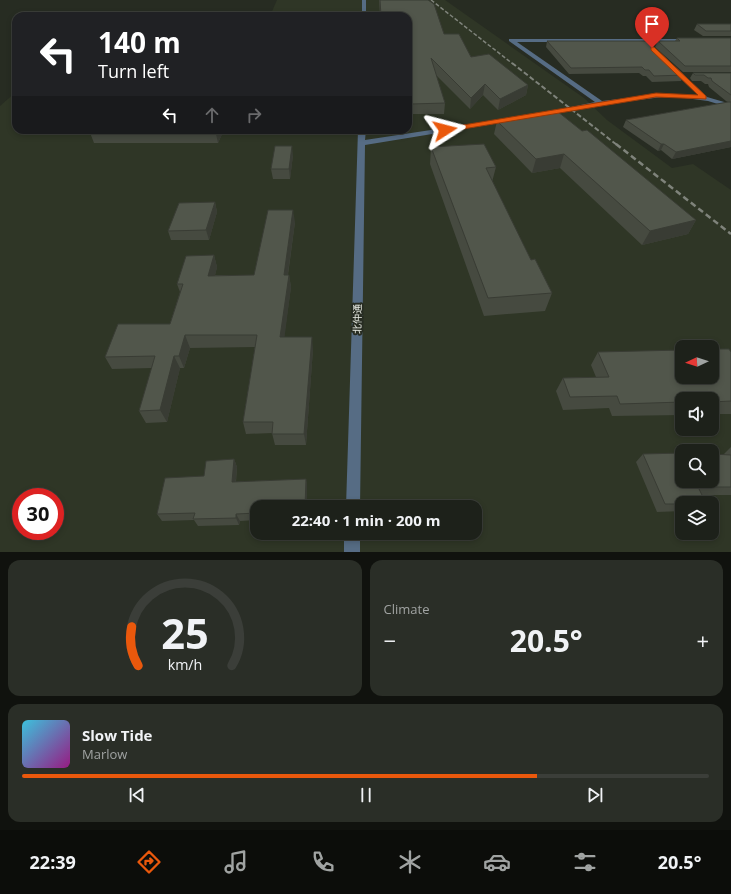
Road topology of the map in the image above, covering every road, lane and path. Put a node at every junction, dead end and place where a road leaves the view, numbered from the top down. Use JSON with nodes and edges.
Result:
{"nodes":[{"id":1,"x":364,"y":0,"type":"edge"},
{"id":2,"x":364,"y":12,"type":"edge"},
{"id":3,"x":643,"y":40,"type":"junction"},
{"id":4,"x":699,"y":40,"type":"edge"},
{"id":5,"x":648,"y":45,"type":"edge"},
{"id":6,"x":670,"y":65,"type":"edge"},
{"id":7,"x":681,"y":75,"type":"junction"},
{"id":8,"x":688,"y":75,"type":"dead end"},
{"id":9,"x":704,"y":97,"type":"junction"},
{"id":10,"x":602,"y":104,"type":"junction"},
{"id":11,"x":731,"y":106,"type":"edge"},
{"id":12,"x":541,"y":114,"type":"edge"},
{"id":13,"x":519,"y":118,"type":"edge"},
{"id":14,"x":362,"y":134,"type":"edge"},
{"id":15,"x":362,"y":143,"type":"junction"},
{"id":16,"x":353,"y":500,"type":"edge"},
{"id":17,"x":352,"y":540,"type":"edge"},
{"id":18,"x":352,"y":552,"type":"edge"}],
"edges":[{"from":1,"to":2,"type":"street"},
{"from":3,"to":4,"type":"street"},
{"from":3,"to":5,"type":"street"},
{"from":3,"to":10,"type":"street"},
{"from":6,"to":7,"type":"street"},
{"from":7,"to":8,"type":"street"},
{"from":7,"to":9,"type":"street"},
{"from":9,"to":10,"type":"street"},
{"from":9,"to":11,"type":"street"},
{"from":10,"to":12,"type":"street"},
{"from":13,"to":15,"type":"street"},
{"from":14,"to":15,"type":"street","name":"北仲通"},
{"from":15,"to":16,"type":"street","name":"北仲通"},
{"from":17,"to":18,"type":"street"}]}
